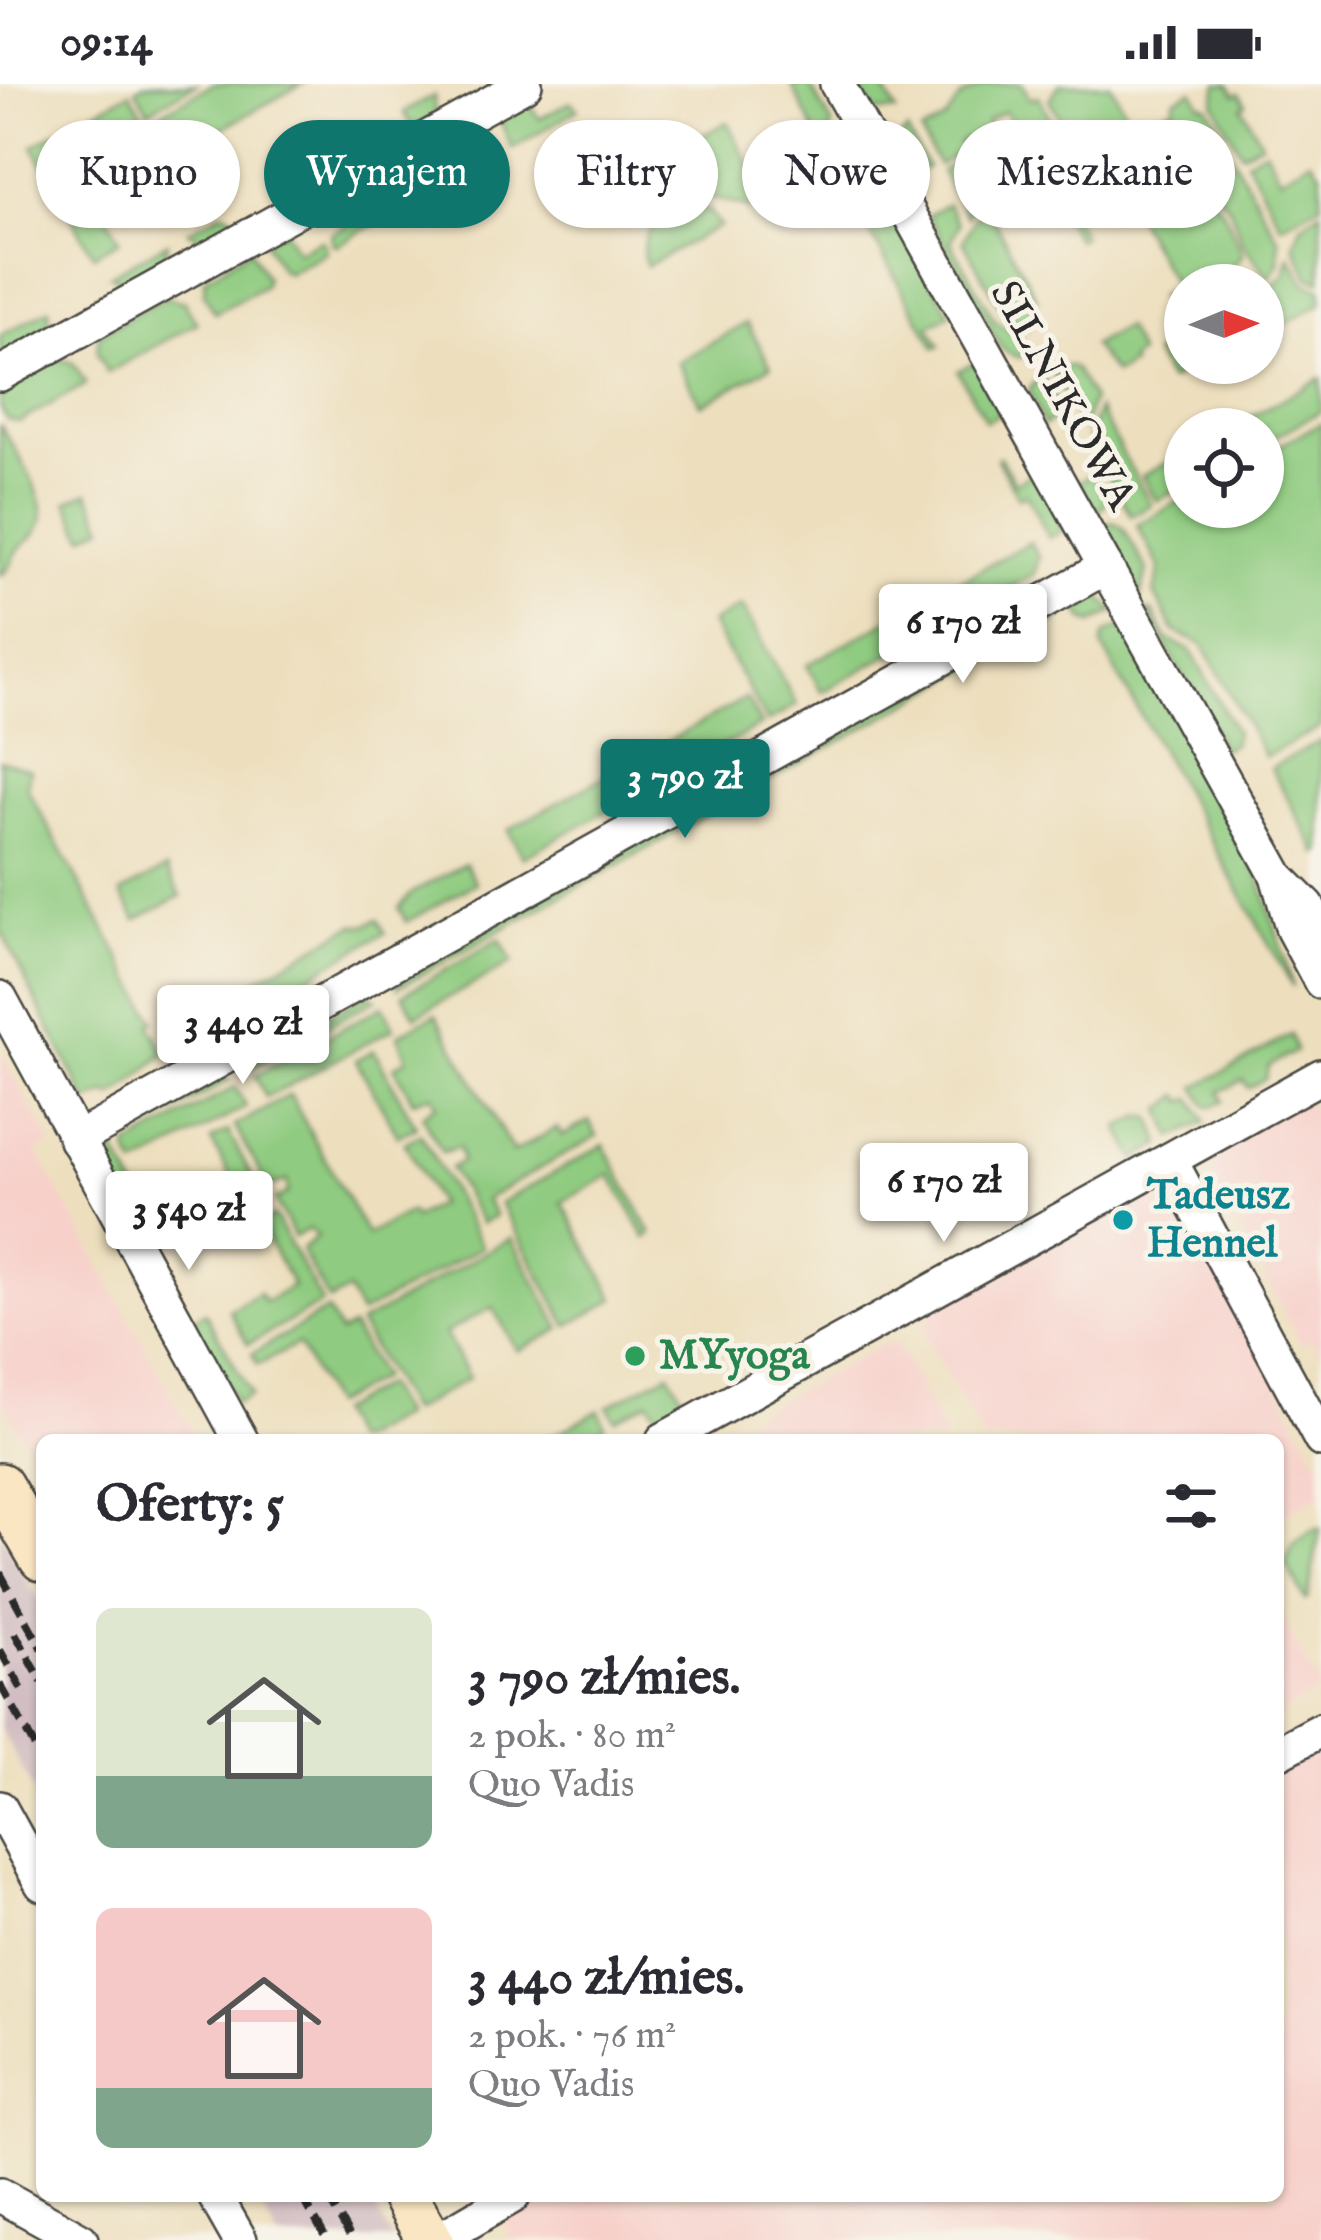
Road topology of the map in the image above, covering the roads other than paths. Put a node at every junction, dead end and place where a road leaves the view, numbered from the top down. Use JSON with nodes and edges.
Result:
{"nodes":[{"id":1,"x":524,"y":84,"type":"edge"},
{"id":2,"x":837,"y":84,"type":"edge"},
{"id":3,"x":0,"y":374,"type":"edge"},
{"id":4,"x":1106,"y":567,"type":"junction"},
{"id":5,"x":1278,"y":877,"type":"junction"},
{"id":6,"x":1321,"y":930,"type":"edge"},
{"id":7,"x":1321,"y":982,"type":"edge"},
{"id":8,"x":0,"y":998,"type":"edge"},
{"id":9,"x":1321,"y":1076,"type":"edge"},
{"id":10,"x":76,"y":1140,"type":"junction"},
{"id":11,"x":1170,"y":1160,"type":"junction"},
{"id":12,"x":238,"y":1434,"type":"edge"},
{"id":13,"x":674,"y":1434,"type":"edge"},
{"id":14,"x":1321,"y":1440,"type":"edge"},
{"id":15,"x":0,"y":1486,"type":"edge"},
{"id":16,"x":36,"y":1548,"type":"edge"},
{"id":17,"x":1321,"y":1730,"type":"edge"},
{"id":18,"x":1284,"y":1750,"type":"edge"},
{"id":19,"x":0,"y":1808,"type":"edge"},
{"id":20,"x":36,"y":1873,"type":"edge"},
{"id":21,"x":0,"y":2195,"type":"edge"},
{"id":22,"x":218,"y":2202,"type":"edge"},
{"id":23,"x":409,"y":2202,"type":"edge"},
{"id":24,"x":502,"y":2202,"type":"edge"},
{"id":25,"x":80,"y":2240,"type":"edge"},
{"id":26,"x":239,"y":2240,"type":"edge"},
{"id":27,"x":434,"y":2240,"type":"edge"}],
"edges":[{"from":1,"to":3,"type":"street"},
{"from":2,"to":4,"type":"street","name":"SILNIKOWA"},
{"from":4,"to":5,"type":"street","name":"SILNIKOWA"},
{"from":4,"to":10,"type":"street"},
{"from":5,"to":6,"type":"street","name":"SILNIKOWA"},
{"from":5,"to":7,"type":"street","name":"SILNIKOWA"},
{"from":8,"to":10,"type":"street"},
{"from":9,"to":11,"type":"street"},
{"from":10,"to":12,"type":"street"},
{"from":11,"to":13,"type":"street"},
{"from":11,"to":14,"type":"street"},
{"from":15,"to":16,"type":"street"},
{"from":17,"to":18,"type":"street"},
{"from":19,"to":20,"type":"street"},
{"from":21,"to":25,"type":"street"},
{"from":22,"to":26,"type":"street"},
{"from":23,"to":27,"type":"street"},
{"from":24,"to":27,"type":"street"}]}
